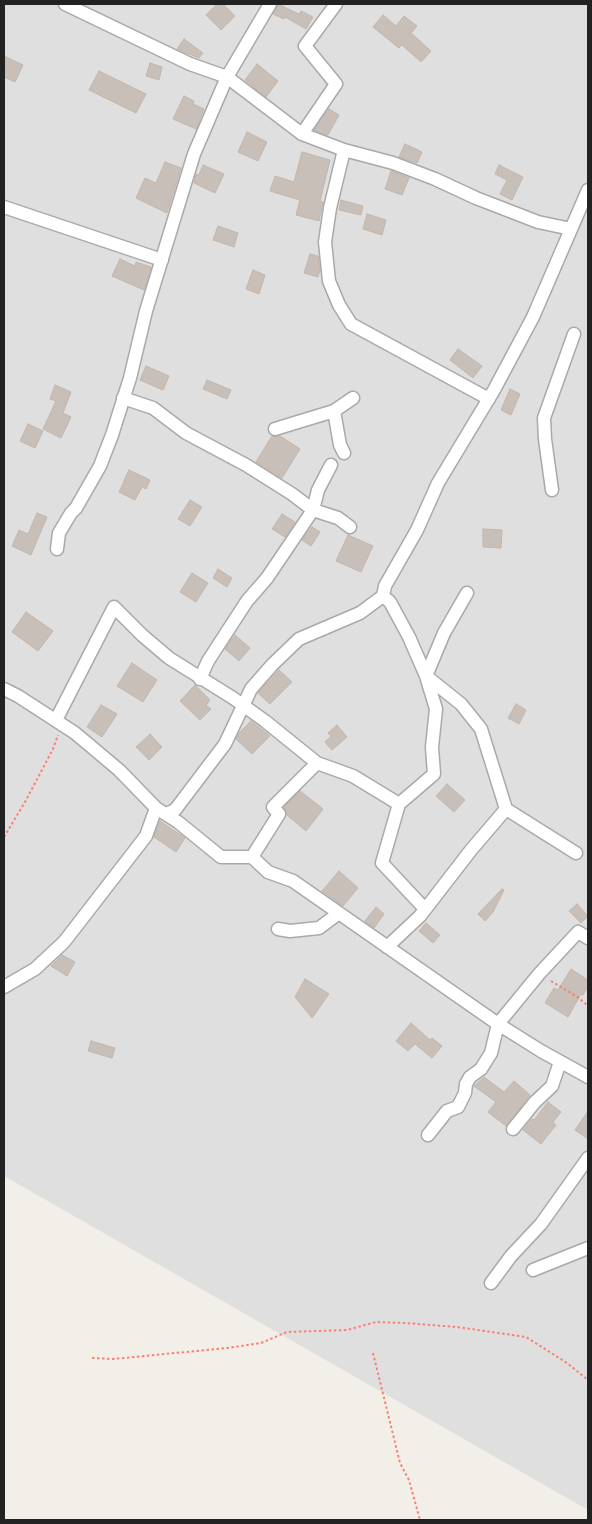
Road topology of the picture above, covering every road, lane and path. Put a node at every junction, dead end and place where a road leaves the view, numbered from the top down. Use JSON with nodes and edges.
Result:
{"nodes":[{"id":1,"x":65,"y":4,"type":"edge"},
{"id":2,"x":270,"y":4,"type":"edge"},
{"id":3,"x":336,"y":4,"type":"edge"},
{"id":4,"x":227,"y":77,"type":"junction"},
{"id":5,"x":302,"y":134,"type":"junction"},
{"id":6,"x":344,"y":150,"type":"junction"},
{"id":7,"x":588,"y":190,"type":"edge"},
{"id":8,"x":4,"y":207,"type":"edge"},
{"id":9,"x":571,"y":229,"type":"junction"},
{"id":10,"x":162,"y":260,"type":"junction"},
{"id":11,"x":574,"y":334,"type":"dead end"},
{"id":12,"x":123,"y":398,"type":"junction"},
{"id":13,"x":353,"y":398,"type":"dead end"},
{"id":14,"x":489,"y":399,"type":"junction"},
{"id":15,"x":334,"y":411,"type":"junction"},
{"id":16,"x":276,"y":429,"type":"dead end"},
{"id":17,"x":344,"y":453,"type":"dead end"},
{"id":18,"x":331,"y":464,"type":"dead end"},
{"id":19,"x":552,"y":490,"type":"dead end"},
{"id":20,"x":313,"y":510,"type":"junction"},
{"id":21,"x":350,"y":527,"type":"dead end"},
{"id":22,"x":57,"y":549,"type":"dead end"},
{"id":23,"x":467,"y":593,"type":"dead end"},
{"id":24,"x":383,"y":596,"type":"junction"},
{"id":25,"x":426,"y":676,"type":"junction"},
{"id":26,"x":200,"y":679,"type":"junction"},
{"id":27,"x":4,"y":689,"type":"edge"},
{"id":28,"x":243,"y":707,"type":"junction"},
{"id":29,"x":59,"y":722,"type":"junction"},
{"id":30,"x":317,"y":763,"type":"junction"},
{"id":31,"x":399,"y":804,"type":"junction"},
{"id":32,"x":506,"y":809,"type":"junction"},
{"id":33,"x":161,"y":811,"type":"junction"},
{"id":34,"x":4,"y":837,"type":"edge"},
{"id":35,"x":576,"y":853,"type":"dead end"},
{"id":36,"x":252,"y":857,"type":"junction"},
{"id":37,"x":425,"y":908,"type":"junction"},
{"id":38,"x":339,"y":913,"type":"junction"},
{"id":39,"x":278,"y":929,"type":"dead end"},
{"id":40,"x":588,"y":938,"type":"edge"},
{"id":41,"x":386,"y":947,"type":"junction"},
{"id":42,"x":539,"y":974,"type":"junction"},
{"id":43,"x":4,"y":987,"type":"edge"},
{"id":44,"x":588,"y":1006,"type":"edge"},
{"id":45,"x":498,"y":1024,"type":"junction"},
{"id":46,"x":560,"y":1062,"type":"junction"},
{"id":47,"x":588,"y":1077,"type":"edge"},
{"id":48,"x":513,"y":1129,"type":"dead end"},
{"id":49,"x":428,"y":1136,"type":"dead end"},
{"id":50,"x":588,"y":1158,"type":"edge"},
{"id":51,"x":588,"y":1248,"type":"edge"},
{"id":52,"x":533,"y":1270,"type":"dead end"},
{"id":53,"x":491,"y":1283,"type":"dead end"},
{"id":54,"x":373,"y":1353,"type":"dead end"},
{"id":55,"x":92,"y":1358,"type":"dead end"},
{"id":56,"x":588,"y":1380,"type":"edge"},
{"id":57,"x":420,"y":1520,"type":"edge"}],
"edges":[{"from":1,"to":4,"type":"street"},
{"from":2,"to":4,"type":"street"},
{"from":3,"to":5,"type":"street"},
{"from":4,"to":5,"type":"street"},
{"from":4,"to":10,"type":"street"},
{"from":5,"to":6,"type":"street"},
{"from":6,"to":9,"type":"street"},
{"from":6,"to":14,"type":"street"},
{"from":7,"to":9,"type":"street"},
{"from":8,"to":10,"type":"street"},
{"from":9,"to":14,"type":"street"},
{"from":10,"to":12,"type":"street"},
{"from":11,"to":19,"type":"street"},
{"from":12,"to":20,"type":"street"},
{"from":12,"to":22,"type":"street"},
{"from":13,"to":15,"type":"street"},
{"from":14,"to":24,"type":"street"},
{"from":15,"to":16,"type":"street"},
{"from":15,"to":17,"type":"street"},
{"from":18,"to":20,"type":"street"},
{"from":20,"to":21,"type":"street"},
{"from":20,"to":26,"type":"street"},
{"from":23,"to":25,"type":"street"},
{"from":24,"to":25,"type":"street"},
{"from":24,"to":28,"type":"street"},
{"from":25,"to":31,"type":"street"},
{"from":25,"to":32,"type":"street"},
{"from":26,"to":28,"type":"street"},
{"from":26,"to":29,"type":"street"},
{"from":27,"to":29,"type":"street"},
{"from":28,"to":30,"type":"street"},
{"from":28,"to":33,"type":"street"},
{"from":29,"to":33,"type":"street"},
{"from":29,"to":34,"type":"path"},
{"from":30,"to":31,"type":"street"},
{"from":30,"to":36,"type":"street"},
{"from":31,"to":37,"type":"street"},
{"from":32,"to":35,"type":"street"},
{"from":32,"to":37,"type":"street"},
{"from":33,"to":36,"type":"street"},
{"from":33,"to":43,"type":"street"},
{"from":36,"to":38,"type":"street"},
{"from":37,"to":41,"type":"street"},
{"from":38,"to":39,"type":"street"},
{"from":38,"to":41,"type":"street"},
{"from":40,"to":42,"type":"street"},
{"from":41,"to":45,"type":"street"},
{"from":42,"to":44,"type":"path"},
{"from":42,"to":45,"type":"street"},
{"from":45,"to":46,"type":"street"},
{"from":45,"to":49,"type":"street"},
{"from":46,"to":47,"type":"street"},
{"from":46,"to":48,"type":"street"},
{"from":50,"to":53,"type":"street"},
{"from":51,"to":52,"type":"street"},
{"from":54,"to":57,"type":"path"},
{"from":55,"to":56,"type":"path"}]}
